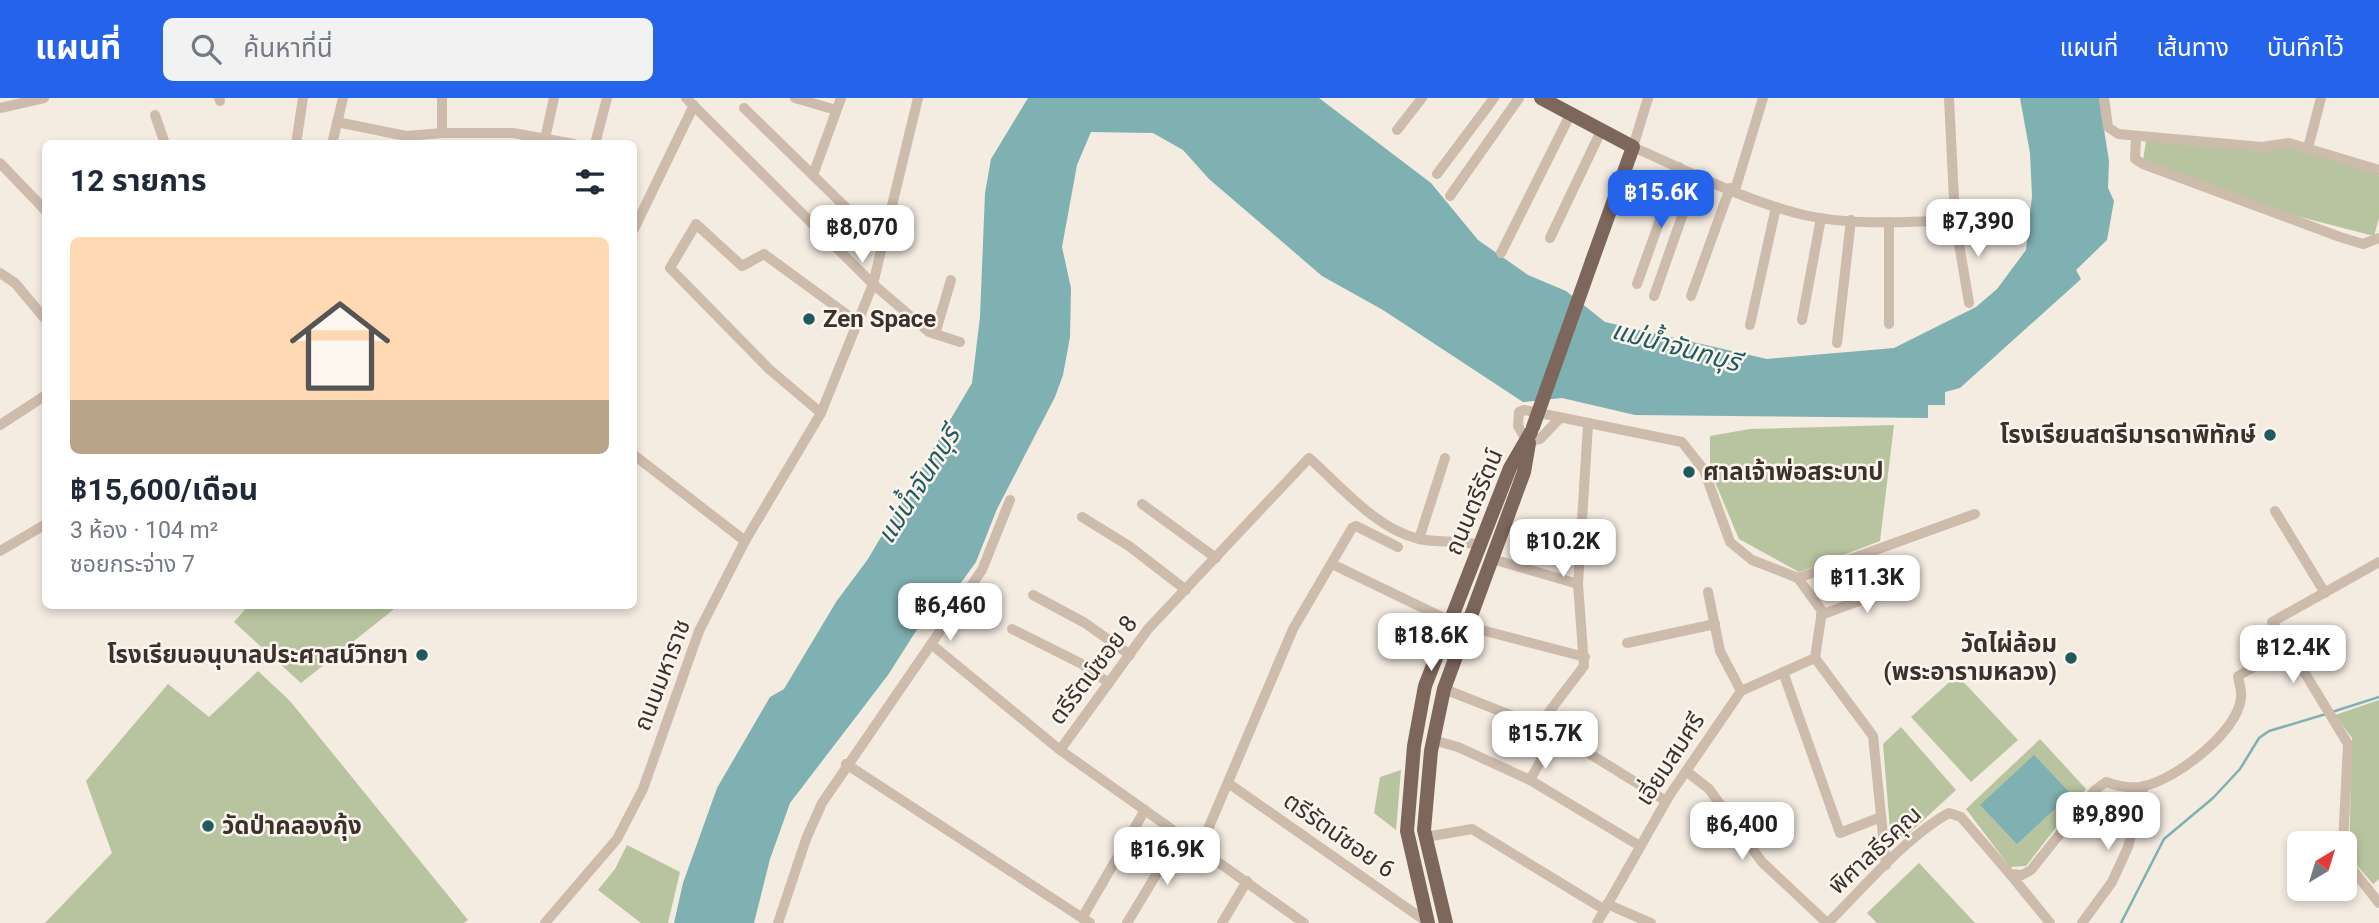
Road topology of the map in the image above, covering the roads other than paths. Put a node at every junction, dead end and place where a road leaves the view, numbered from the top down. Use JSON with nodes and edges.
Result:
{"nodes":[{"id":1,"x":44,"y":98,"type":"edge"},
{"id":2,"x":303,"y":98,"type":"edge"},
{"id":3,"x":343,"y":98,"type":"edge"},
{"id":4,"x":442,"y":98,"type":"edge"},
{"id":5,"x":554,"y":98,"type":"edge"},
{"id":6,"x":607,"y":98,"type":"edge"},
{"id":7,"x":795,"y":98,"type":"edge"},
{"id":8,"x":841,"y":98,"type":"edge"},
{"id":9,"x":918,"y":98,"type":"edge"},
{"id":10,"x":1422,"y":98,"type":"edge"},
{"id":11,"x":1494,"y":98,"type":"edge"},
{"id":12,"x":1519,"y":98,"type":"edge"},
{"id":13,"x":1541,"y":98,"type":"edge"},
{"id":14,"x":1648,"y":98,"type":"edge"},
{"id":15,"x":1763,"y":98,"type":"edge"},
{"id":16,"x":1949,"y":98,"type":"edge"},
{"id":17,"x":2104,"y":98,"type":"edge"},
{"id":18,"x":2321,"y":98,"type":"edge"},
{"id":19,"x":690,"y":102,"type":"edge"},
{"id":20,"x":0,"y":108,"type":"edge"},
{"id":21,"x":744,"y":108,"type":"dead end"},
{"id":22,"x":836,"y":110,"type":"junction"},
{"id":23,"x":155,"y":115,"type":"dead end"},
{"id":24,"x":1570,"y":115,"type":"junction"},
{"id":25,"x":337,"y":122,"type":"junction"},
{"id":26,"x":1397,"y":130,"type":"dead end"},
{"id":27,"x":1601,"y":131,"type":"junction"},
{"id":28,"x":442,"y":132,"type":"junction"},
{"id":29,"x":2136,"y":137,"type":"junction"},
{"id":30,"x":164,"y":140,"type":"edge"},
{"id":31,"x":297,"y":140,"type":"edge"},
{"id":32,"x":333,"y":140,"type":"edge"},
{"id":33,"x":540,"y":140,"type":"edge"},
{"id":34,"x":545,"y":140,"type":"edge"},
{"id":35,"x":597,"y":140,"type":"edge"},
{"id":36,"x":1633,"y":146,"type":"junction"},
{"id":37,"x":2308,"y":148,"type":"junction"},
{"id":38,"x":0,"y":163,"type":"edge"},
{"id":39,"x":1679,"y":167,"type":"junction"},
{"id":40,"x":2379,"y":170,"type":"edge"},
{"id":41,"x":1437,"y":174,"type":"dead end"},
{"id":42,"x":1697,"y":174,"type":"junction"},
{"id":43,"x":813,"y":175,"type":"junction"},
{"id":44,"x":1733,"y":189,"type":"junction"},
{"id":45,"x":1450,"y":197,"type":"dead end"},
{"id":46,"x":42,"y":207,"type":"edge"},
{"id":47,"x":1776,"y":207,"type":"junction"},
{"id":48,"x":1821,"y":218,"type":"junction"},
{"id":49,"x":1852,"y":220,"type":"junction"},
{"id":50,"x":1955,"y":220,"type":"junction"},
{"id":51,"x":637,"y":222,"type":"edge"},
{"id":52,"x":1889,"y":222,"type":"junction"},
{"id":53,"x":1549,"y":238,"type":"dead end"},
{"id":54,"x":2379,"y":238,"type":"edge"},
{"id":55,"x":886,"y":240,"type":"junction"},
{"id":56,"x":1501,"y":253,"type":"dead end"},
{"id":57,"x":0,"y":273,"type":"edge"},
{"id":58,"x":951,"y":280,"type":"dead end"},
{"id":59,"x":873,"y":284,"type":"junction"},
{"id":60,"x":1637,"y":284,"type":"dead end"},
{"id":61,"x":1654,"y":296,"type":"dead end"},
{"id":62,"x":1691,"y":296,"type":"dead end"},
{"id":63,"x":1969,"y":303,"type":"dead end"},
{"id":64,"x":42,"y":315,"type":"edge"},
{"id":65,"x":1802,"y":320,"type":"dead end"},
{"id":66,"x":857,"y":322,"type":"junction"},
{"id":67,"x":1889,"y":324,"type":"dead end"},
{"id":68,"x":1750,"y":325,"type":"dead end"},
{"id":69,"x":934,"y":334,"type":"junction"},
{"id":70,"x":960,"y":342,"type":"dead end"},
{"id":71,"x":1837,"y":343,"type":"dead end"},
{"id":72,"x":42,"y":398,"type":"edge"},
{"id":73,"x":821,"y":413,"type":"junction"},
{"id":74,"x":1560,"y":418,"type":"junction"},
{"id":75,"x":0,"y":425,"type":"edge"},
{"id":76,"x":1588,"y":425,"type":"junction"},
{"id":77,"x":1530,"y":435,"type":"junction"},
{"id":78,"x":637,"y":457,"type":"edge"},
{"id":79,"x":1445,"y":458,"type":"dead end"},
{"id":80,"x":1010,"y":500,"type":"dead end"},
{"id":81,"x":1142,"y":504,"type":"dead end"},
{"id":82,"x":2275,"y":511,"type":"dead end"},
{"id":83,"x":1975,"y":514,"type":"dead end"},
{"id":84,"x":1082,"y":517,"type":"dead end"},
{"id":85,"x":42,"y":526,"type":"edge"},
{"id":86,"x":1419,"y":539,"type":"junction"},
{"id":87,"x":745,"y":541,"type":"junction"},
{"id":88,"x":1480,"y":545,"type":"junction"},
{"id":89,"x":1398,"y":547,"type":"dead end"},
{"id":90,"x":0,"y":551,"type":"edge"},
{"id":91,"x":1216,"y":558,"type":"junction"},
{"id":92,"x":1492,"y":559,"type":"junction"},
{"id":93,"x":2379,"y":562,"type":"edge"},
{"id":94,"x":1332,"y":564,"type":"junction"},
{"id":95,"x":1798,"y":578,"type":"junction"},
{"id":96,"x":1578,"y":584,"type":"junction"},
{"id":97,"x":1901,"y":585,"type":"dead end"},
{"id":98,"x":1186,"y":590,"type":"junction"},
{"id":99,"x":1708,"y":592,"type":"dead end"},
{"id":100,"x":2325,"y":593,"type":"junction"},
{"id":101,"x":1033,"y":595,"type":"dead end"},
{"id":102,"x":1821,"y":615,"type":"junction"},
{"id":103,"x":1450,"y":621,"type":"junction"},
{"id":104,"x":1715,"y":624,"type":"junction"},
{"id":105,"x":1466,"y":626,"type":"junction"},
{"id":106,"x":1012,"y":629,"type":"dead end"},
{"id":107,"x":1627,"y":643,"type":"dead end"},
{"id":108,"x":931,"y":644,"type":"junction"},
{"id":109,"x":2289,"y":648,"type":"junction"},
{"id":110,"x":1130,"y":654,"type":"junction"},
{"id":111,"x":1585,"y":657,"type":"junction"},
{"id":112,"x":1815,"y":658,"type":"junction"},
{"id":113,"x":1783,"y":672,"type":"junction"},
{"id":114,"x":1109,"y":683,"type":"junction"},
{"id":115,"x":1444,"y":689,"type":"junction"},
{"id":116,"x":1741,"y":691,"type":"junction"},
{"id":117,"x":1542,"y":727,"type":"junction"},
{"id":118,"x":1556,"y":733,"type":"junction"},
{"id":119,"x":1433,"y":740,"type":"junction"},
{"id":120,"x":1060,"y":750,"type":"junction"},
{"id":121,"x":846,"y":764,"type":"junction"},
{"id":122,"x":1686,"y":771,"type":"junction"},
{"id":123,"x":1530,"y":780,"type":"junction"},
{"id":124,"x":1228,"y":783,"type":"junction"},
{"id":125,"x":2144,"y":786,"type":"junction"},
{"id":126,"x":1666,"y":801,"type":"junction"},
{"id":127,"x":1144,"y":810,"type":"junction"},
{"id":128,"x":1881,"y":817,"type":"junction"},
{"id":129,"x":2344,"y":831,"type":"edge"},
{"id":130,"x":1181,"y":835,"type":"junction"},
{"id":131,"x":1426,"y":837,"type":"junction"},
{"id":132,"x":1640,"y":846,"type":"junction"},
{"id":133,"x":1200,"y":848,"type":"junction"},
{"id":134,"x":1886,"y":865,"type":"junction"},
{"id":135,"x":2010,"y":874,"type":"junction"},
{"id":136,"x":2357,"y":875,"type":"edge"},
{"id":137,"x":1247,"y":881,"type":"junction"},
{"id":138,"x":2379,"y":902,"type":"edge"},
{"id":139,"x":1606,"y":907,"type":"junction"},
{"id":140,"x":1086,"y":920,"type":"edge"},
{"id":141,"x":1427,"y":922,"type":"edge"},
{"id":142,"x":545,"y":923,"type":"edge"},
{"id":143,"x":778,"y":923,"type":"edge"},
{"id":144,"x":1127,"y":923,"type":"edge"},
{"id":145,"x":1222,"y":923,"type":"edge"},
{"id":146,"x":1304,"y":923,"type":"edge"},
{"id":147,"x":1446,"y":923,"type":"edge"},
{"id":148,"x":1597,"y":923,"type":"edge"},
{"id":149,"x":1651,"y":923,"type":"edge"},
{"id":150,"x":1828,"y":923,"type":"edge"},
{"id":151,"x":2050,"y":923,"type":"edge"},
{"id":152,"x":2082,"y":923,"type":"edge"}],
"edges":[{"from":1,"to":20,"type":"street"},
{"from":2,"to":31,"type":"street"},
{"from":3,"to":25,"type":"street"},
{"from":4,"to":28,"type":"street"},
{"from":5,"to":34,"type":"street"},
{"from":6,"to":35,"type":"street"},
{"from":7,"to":22,"type":"street"},
{"from":8,"to":22,"type":"street"},
{"from":9,"to":55,"type":"street","name":"ถนนมหาราช"},
{"from":10,"to":26,"type":"street"},
{"from":11,"to":41,"type":"street"},
{"from":12,"to":45,"type":"street"},
{"from":13,"to":24,"type":"main road"},
{"from":14,"to":36,"type":"street"},
{"from":15,"to":44,"type":"street"},
{"from":16,"to":50,"type":"street"},
{"from":17,"to":29,"type":"street"},
{"from":18,"to":37,"type":"street"},
{"from":19,"to":51,"type":"street"},
{"from":19,"to":59,"type":"street"},
{"from":21,"to":43,"type":"street"},
{"from":22,"to":43,"type":"street"},
{"from":23,"to":30,"type":"street"},
{"from":24,"to":27,"type":"main road"},
{"from":24,"to":56,"type":"street"},
{"from":25,"to":28,"type":"street"},
{"from":25,"to":32,"type":"street"},
{"from":27,"to":36,"type":"main road"},
{"from":27,"to":53,"type":"street"},
{"from":28,"to":33,"type":"street"},
{"from":29,"to":37,"type":"street"},
{"from":29,"to":54,"type":"street"},
{"from":36,"to":39,"type":"street"},
{"from":36,"to":77,"type":"main road","name":"ถนนตรีรัตน์","bridge":true},
{"from":37,"to":40,"type":"street"},
{"from":38,"to":46,"type":"street"},
{"from":39,"to":42,"type":"street"},
{"from":39,"to":60,"type":"street"},
{"from":42,"to":44,"type":"street"},
{"from":42,"to":61,"type":"street"},
{"from":43,"to":55,"type":"street"},
{"from":44,"to":47,"type":"street"},
{"from":44,"to":62,"type":"street"},
{"from":47,"to":48,"type":"street"},
{"from":47,"to":68,"type":"street"},
{"from":48,"to":49,"type":"street"},
{"from":48,"to":65,"type":"street"},
{"from":49,"to":52,"type":"street"},
{"from":49,"to":71,"type":"street"},
{"from":50,"to":52,"type":"street"},
{"from":50,"to":63,"type":"street"},
{"from":52,"to":67,"type":"street"},
{"from":55,"to":59,"type":"street","name":"ถนนมหาราช"},
{"from":57,"to":64,"type":"street"},
{"from":58,"to":69,"type":"street"},
{"from":59,"to":66,"type":"street","name":"ถนนมหาราช"},
{"from":59,"to":69,"type":"street"},
{"from":66,"to":73,"type":"street","name":"ถนนมหาราช"},
{"from":66,"to":73,"type":"street"},
{"from":69,"to":70,"type":"street"},
{"from":72,"to":75,"type":"street"},
{"from":73,"to":87,"type":"street","name":"ถนนมหาราช"},
{"from":74,"to":76,"type":"street"},
{"from":74,"to":77,"type":"street"},
{"from":74,"to":77,"type":"street"},
{"from":76,"to":95,"type":"street"},
{"from":76,"to":96,"type":"street"},
{"from":77,"to":88,"type":"main road","name":"ถนนตรีรัตน์"},
{"from":77,"to":92,"type":"main road","name":"ถนนตรีรัตน์"},
{"from":78,"to":87,"type":"street"},
{"from":79,"to":86,"type":"street"},
{"from":80,"to":108,"type":"street"},
{"from":81,"to":91,"type":"street"},
{"from":82,"to":100,"type":"street"},
{"from":83,"to":95,"type":"street"},
{"from":84,"to":98,"type":"street"},
{"from":85,"to":90,"type":"street"},
{"from":86,"to":88,"type":"street"},
{"from":86,"to":91,"type":"street","name":"ตรีรัตน์ซอย 8"},
{"from":87,"to":142,"type":"street","name":"ถนนมหาราช"},
{"from":88,"to":103,"type":"main road","name":"ถนนตรีรัตน์"},
{"from":89,"to":94,"type":"street"},
{"from":91,"to":98,"type":"street","name":"ตรีรัตน์ซอย 8"},
{"from":92,"to":96,"type":"street"},
{"from":92,"to":105,"type":"main road","name":"ถนนตรีรัตน์"},
{"from":93,"to":100,"type":"street"},
{"from":94,"to":103,"type":"street"},
{"from":94,"to":124,"type":"street"},
{"from":95,"to":102,"type":"street"},
{"from":96,"to":111,"type":"street"},
{"from":97,"to":102,"type":"street"},
{"from":98,"to":110,"type":"street","name":"ตรีรัตน์ซอย 8"},
{"from":99,"to":104,"type":"street"},
{"from":100,"to":109,"type":"street"},
{"from":101,"to":110,"type":"street"},
{"from":102,"to":112,"type":"street"},
{"from":103,"to":141,"type":"main road","name":"ถนนตรีรัตน์"},
{"from":104,"to":107,"type":"street"},
{"from":104,"to":116,"type":"street"},
{"from":105,"to":111,"type":"street"},
{"from":105,"to":115,"type":"main road","name":"ถนนตรีรัตน์"},
{"from":106,"to":114,"type":"street"},
{"from":108,"to":120,"type":"street"},
{"from":108,"to":121,"type":"street"},
{"from":109,"to":125,"type":"street"},
{"from":109,"to":129,"type":"street"},
{"from":110,"to":114,"type":"street","name":"ตรีรัตน์ซอย 8"},
{"from":111,"to":117,"type":"street"},
{"from":112,"to":113,"type":"street"},
{"from":112,"to":128,"type":"street"},
{"from":113,"to":116,"type":"street"},
{"from":113,"to":128,"type":"street"},
{"from":114,"to":120,"type":"street","name":"ตรีรัตน์ซอย 8"},
{"from":115,"to":117,"type":"street"},
{"from":115,"to":119,"type":"main road","name":"ถนนตรีรัตน์"},
{"from":116,"to":122,"type":"street","name":"เอี่ยมสมศรี"},
{"from":117,"to":118,"type":"street"},
{"from":118,"to":123,"type":"street"},
{"from":118,"to":126,"type":"street"},
{"from":119,"to":123,"type":"street"},
{"from":119,"to":131,"type":"main road","name":"ถนนตรีรัตน์"},
{"from":120,"to":127,"type":"street","name":"ตรีรัตน์ซอย 8"},
{"from":121,"to":140,"type":"street"},
{"from":121,"to":143,"type":"street"},
{"from":122,"to":126,"type":"street","name":"เอี่ยมสมศรี"},
{"from":122,"to":150,"type":"street"},
{"from":123,"to":132,"type":"street"},
{"from":124,"to":133,"type":"street"},
{"from":124,"to":141,"type":"street","name":"ตรีรัตน์ซอย 6"},
{"from":125,"to":135,"type":"street"},
{"from":125,"to":152,"type":"street"},
{"from":126,"to":132,"type":"street","name":"เอี่ยมสมศรี"},
{"from":127,"to":130,"type":"street","name":"ตรีรัตน์ซอย 8"},
{"from":127,"to":140,"type":"street"},
{"from":128,"to":134,"type":"street"},
{"from":130,"to":133,"type":"street","name":"ตรีรัตน์ซอย 8"},
{"from":130,"to":144,"type":"street"},
{"from":131,"to":139,"type":"street"},
{"from":131,"to":147,"type":"main road","name":"ถนนตรีรัตน์"},
{"from":132,"to":139,"type":"street","name":"เอี่ยมสมศรี"},
{"from":133,"to":137,"type":"street","name":"ตรีรัตน์ซอย 8"},
{"from":134,"to":135,"type":"street","name":"พิศาลธีรคุณ"},
{"from":134,"to":150,"type":"street","name":"พิศาลธีรคุณ"},
{"from":135,"to":151,"type":"street"},
{"from":136,"to":138,"type":"street"},
{"from":137,"to":145,"type":"street"},
{"from":137,"to":146,"type":"street","name":"ตรีรัตน์ซอย 8"},
{"from":139,"to":148,"type":"street","name":"เอี่ยมสมศรี"},
{"from":139,"to":149,"type":"street"}]}
